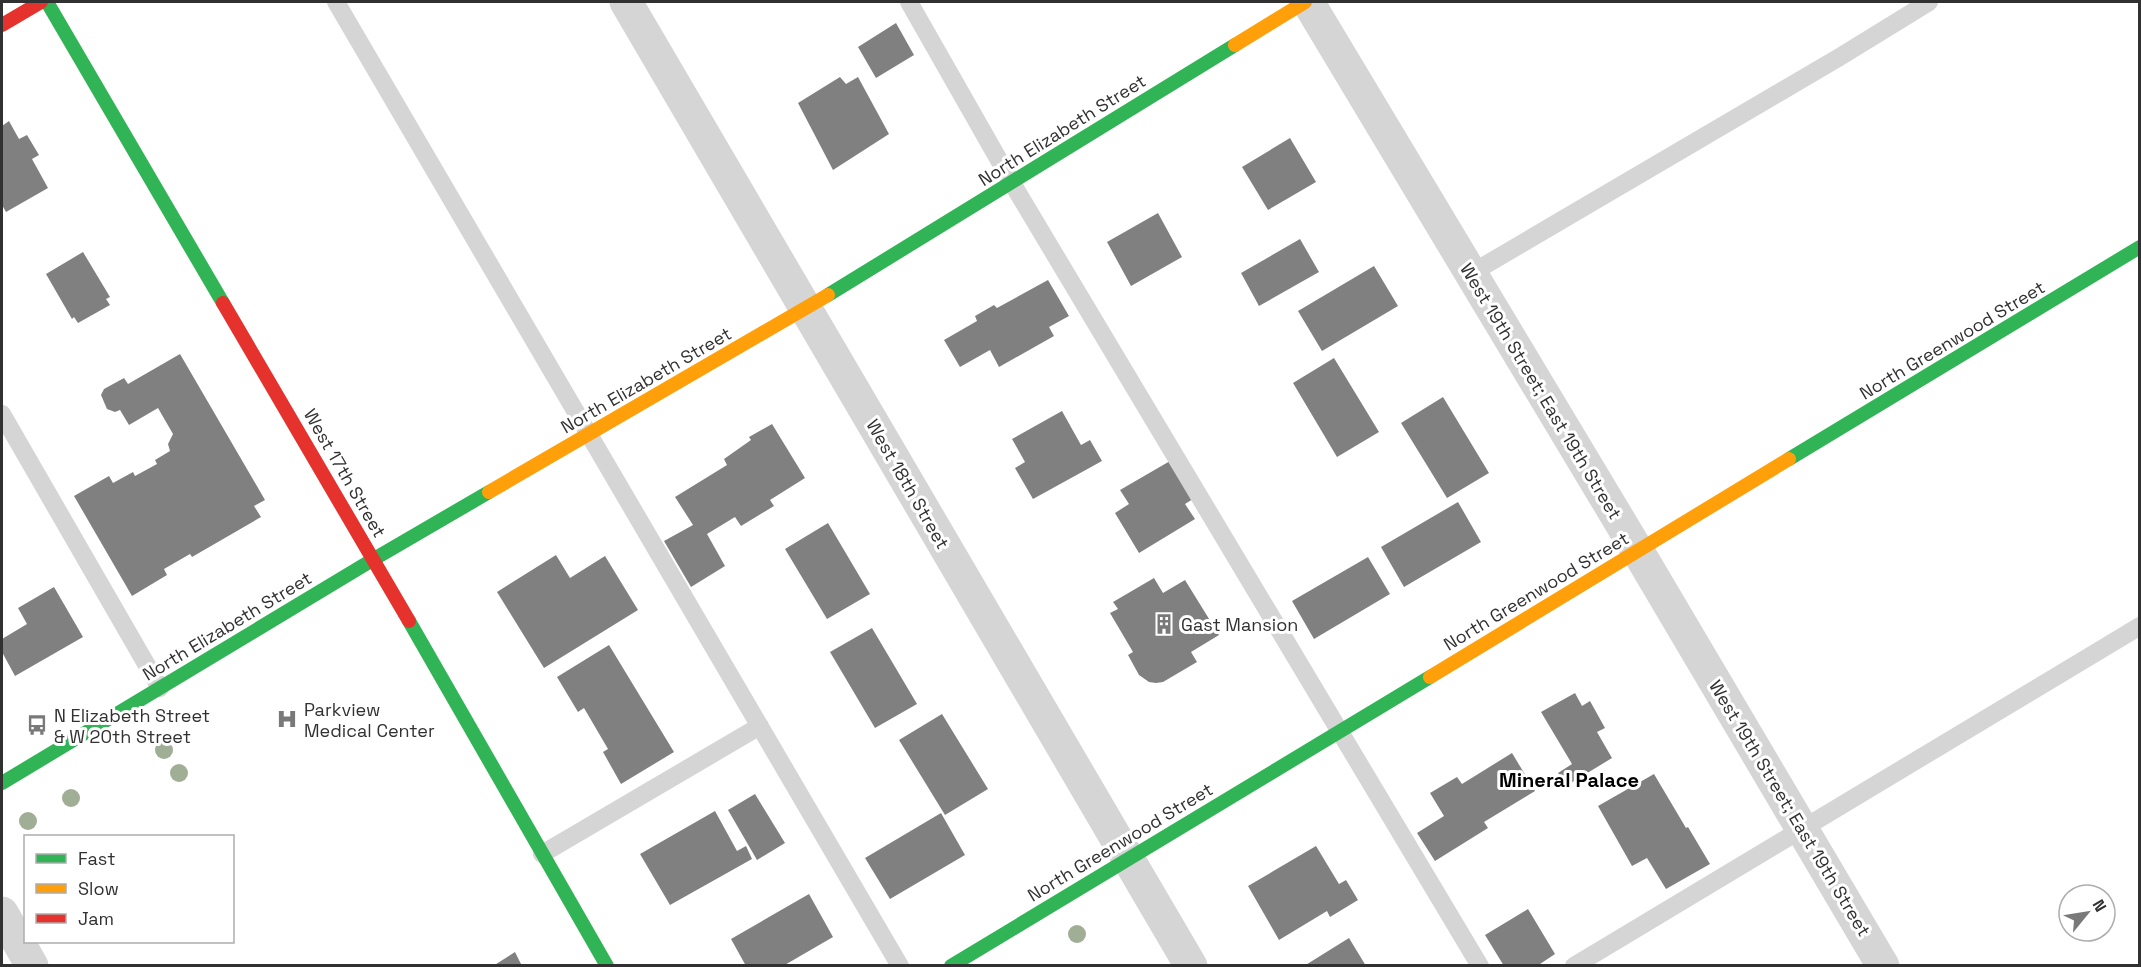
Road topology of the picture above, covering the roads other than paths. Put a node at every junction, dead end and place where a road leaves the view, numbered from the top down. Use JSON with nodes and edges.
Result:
{"nodes":[{"id":1,"x":41,"y":2,"type":"edge"},
{"id":2,"x":47,"y":2,"type":"edge"},
{"id":3,"x":336,"y":2,"type":"edge"},
{"id":4,"x":626,"y":2,"type":"edge"},
{"id":5,"x":909,"y":2,"type":"edge"},
{"id":6,"x":1307,"y":2,"type":"edge"},
{"id":7,"x":1929,"y":2,"type":"edge"},
{"id":8,"x":2,"y":25,"type":"edge"},
{"id":9,"x":1012,"y":183,"type":"junction"},
{"id":10,"x":2139,"y":248,"type":"edge"},
{"id":11,"x":1470,"y":274,"type":"junction"},
{"id":12,"x":806,"y":308,"type":"junction"},
{"id":13,"x":2,"y":414,"type":"edge"},
{"id":14,"x":589,"y":434,"type":"junction"},
{"id":15,"x":1638,"y":551,"type":"junction"},
{"id":16,"x":374,"y":559,"type":"junction"},
{"id":17,"x":2139,"y":626,"type":"edge"},
{"id":18,"x":160,"y":688,"type":"junction"},
{"id":19,"x":760,"y":726,"type":"junction"},
{"id":20,"x":1339,"y":731,"type":"junction"},
{"id":21,"x":2,"y":783,"type":"edge"},
{"id":22,"x":1802,"y":829,"type":"junction"},
{"id":23,"x":542,"y":854,"type":"junction"},
{"id":24,"x":1128,"y":859,"type":"junction"},
{"id":25,"x":2,"y":913,"type":"edge"},
{"id":26,"x":32,"y":966,"type":"edge"},
{"id":27,"x":607,"y":966,"type":"edge"},
{"id":28,"x":900,"y":966,"type":"edge"},
{"id":29,"x":951,"y":966,"type":"edge"},
{"id":30,"x":1191,"y":966,"type":"edge"},
{"id":31,"x":1480,"y":966,"type":"edge"},
{"id":32,"x":1574,"y":966,"type":"edge"},
{"id":33,"x":1883,"y":966,"type":"edge"}],
"edges":[{"from":1,"to":8,"type":"main road"},
{"from":2,"to":16,"type":"main road","name":"West 17th Street"},
{"from":3,"to":14,"type":"lane"},
{"from":4,"to":12,"type":"street","name":"West 18th Street"},
{"from":5,"to":9,"type":"lane"},
{"from":6,"to":9,"type":"main road","name":"North Elizabeth Street"},
{"from":6,"to":11,"type":"street","name":"West 19th Street; East 19th Street"},
{"from":7,"to":11,"type":"lane"},
{"from":9,"to":12,"type":"main road","name":"North Elizabeth Street"},
{"from":9,"to":20,"type":"lane"},
{"from":10,"to":15,"type":"main road","name":"North Greenwood Street"},
{"from":11,"to":15,"type":"street","name":"West 19th Street; East 19th Street"},
{"from":12,"to":14,"type":"main road","name":"North Elizabeth Street"},
{"from":12,"to":24,"type":"street","name":"West 18th Street"},
{"from":13,"to":18,"type":"lane"},
{"from":14,"to":16,"type":"main road","name":"North Elizabeth Street"},
{"from":14,"to":19,"type":"lane"},
{"from":15,"to":20,"type":"main road","name":"North Greenwood Street"},
{"from":15,"to":22,"type":"street","name":"West 19th Street; East 19th Street"},
{"from":16,"to":18,"type":"main road","name":"North Elizabeth Street"},
{"from":16,"to":23,"type":"main road","name":"West 17th Street"},
{"from":17,"to":22,"type":"lane"},
{"from":18,"to":21,"type":"main road","name":"North Elizabeth Street"},
{"from":19,"to":23,"type":"lane"},
{"from":19,"to":28,"type":"lane"},
{"from":20,"to":24,"type":"main road","name":"North Greenwood Street"},
{"from":20,"to":31,"type":"lane"},
{"from":22,"to":32,"type":"lane"},
{"from":22,"to":33,"type":"street","name":"West 19th Street; East 19th Street"},
{"from":23,"to":27,"type":"main road","name":"West 17th Street"},
{"from":24,"to":29,"type":"main road","name":"North Greenwood Street"},
{"from":24,"to":30,"type":"street","name":"West 18th Street"},
{"from":25,"to":26,"type":"street"}]}
